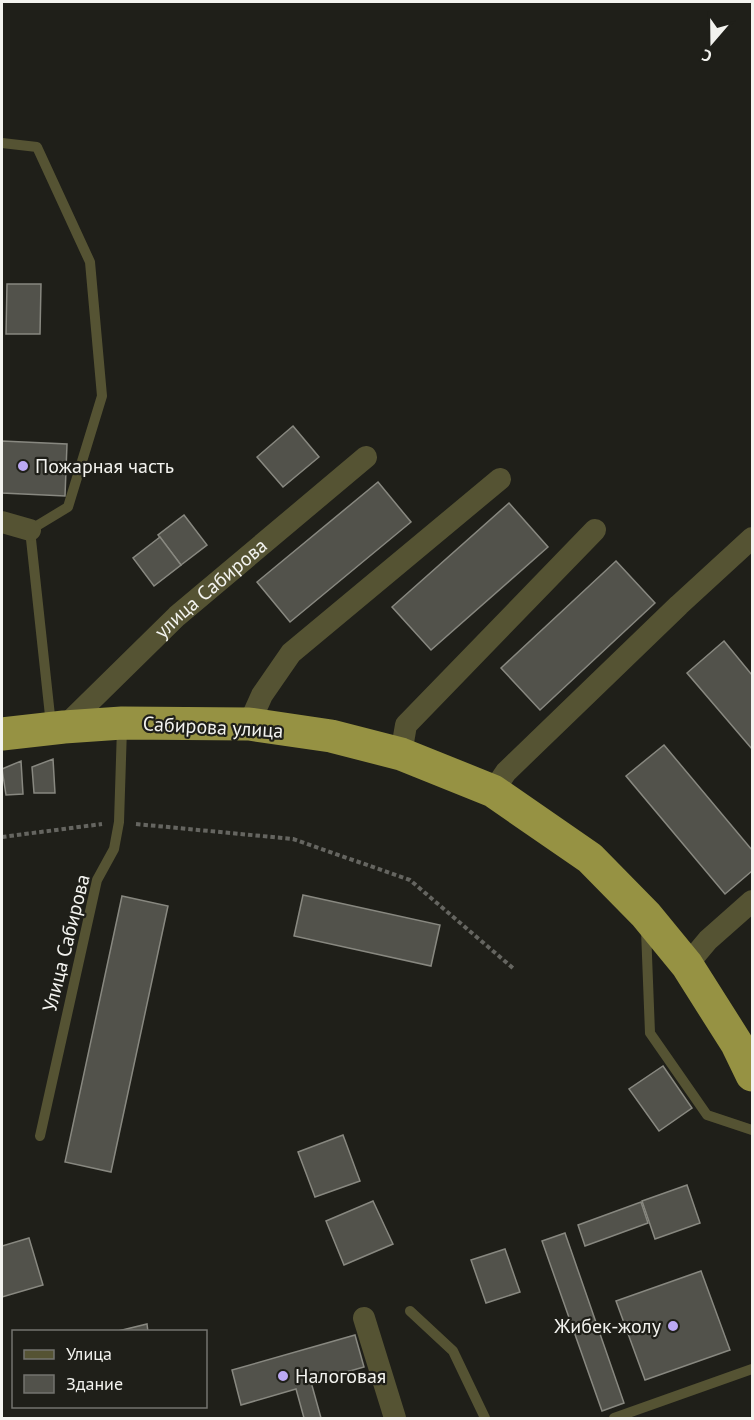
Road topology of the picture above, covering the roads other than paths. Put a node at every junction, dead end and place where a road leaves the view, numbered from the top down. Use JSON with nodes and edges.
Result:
{"nodes":[{"id":1,"x":2,"y":143,"type":"edge"},
{"id":2,"x":366,"y":457,"type":"dead end"},
{"id":3,"x":500,"y":479,"type":"dead end"},
{"id":4,"x":2,"y":522,"type":"edge"},
{"id":5,"x":30,"y":530,"type":"junction"},
{"id":6,"x":595,"y":530,"type":"dead end"},
{"id":7,"x":753,"y":538,"type":"edge"},
{"id":8,"x":122,"y":723,"type":"junction"},
{"id":9,"x":249,"y":724,"type":"junction"},
{"id":10,"x":57,"y":727,"type":"junction"},
{"id":11,"x":2,"y":734,"type":"edge"},
{"id":12,"x":401,"y":754,"type":"junction"},
{"id":13,"x":493,"y":791,"type":"junction"},
{"id":14,"x":753,"y":901,"type":"edge"},
{"id":15,"x":646,"y":915,"type":"junction"},
{"id":16,"x":687,"y":965,"type":"junction"},
{"id":17,"x":753,"y":1075,"type":"edge"},
{"id":18,"x":753,"y":1130,"type":"edge"},
{"id":19,"x":40,"y":1136,"type":"dead end"},
{"id":20,"x":410,"y":1311,"type":"dead end"},
{"id":21,"x":364,"y":1318,"type":"dead end"},
{"id":22,"x":753,"y":1369,"type":"edge"},
{"id":23,"x":395,"y":1419,"type":"edge"},
{"id":24,"x":484,"y":1419,"type":"edge"},
{"id":25,"x":614,"y":1419,"type":"edge"}],
"edges":[{"from":1,"to":5,"type":"lane"},
{"from":2,"to":10,"type":"street","name":"улица Сабирова"},
{"from":3,"to":9,"type":"street"},
{"from":4,"to":5,"type":"street"},
{"from":5,"to":10,"type":"lane"},
{"from":6,"to":12,"type":"street"},
{"from":7,"to":13,"type":"street"},
{"from":8,"to":9,"type":"highway","name":"Сабирова улица"},
{"from":8,"to":10,"type":"highway","name":"Сабирова улица"},
{"from":8,"to":19,"type":"lane","name":"Улица Сабирова"},
{"from":9,"to":12,"type":"highway","name":"Сабирова улица"},
{"from":10,"to":11,"type":"highway","name":"Сабирова улица"},
{"from":12,"to":13,"type":"highway","name":"Сабирова улица"},
{"from":13,"to":15,"type":"highway","name":"Сабирова улица"},
{"from":14,"to":16,"type":"street"},
{"from":15,"to":16,"type":"highway","name":"Сабирова улица"},
{"from":15,"to":18,"type":"lane"},
{"from":16,"to":17,"type":"highway","name":"Сабирова улица"},
{"from":20,"to":24,"type":"lane"},
{"from":21,"to":23,"type":"street"},
{"from":22,"to":25,"type":"lane"}]}
